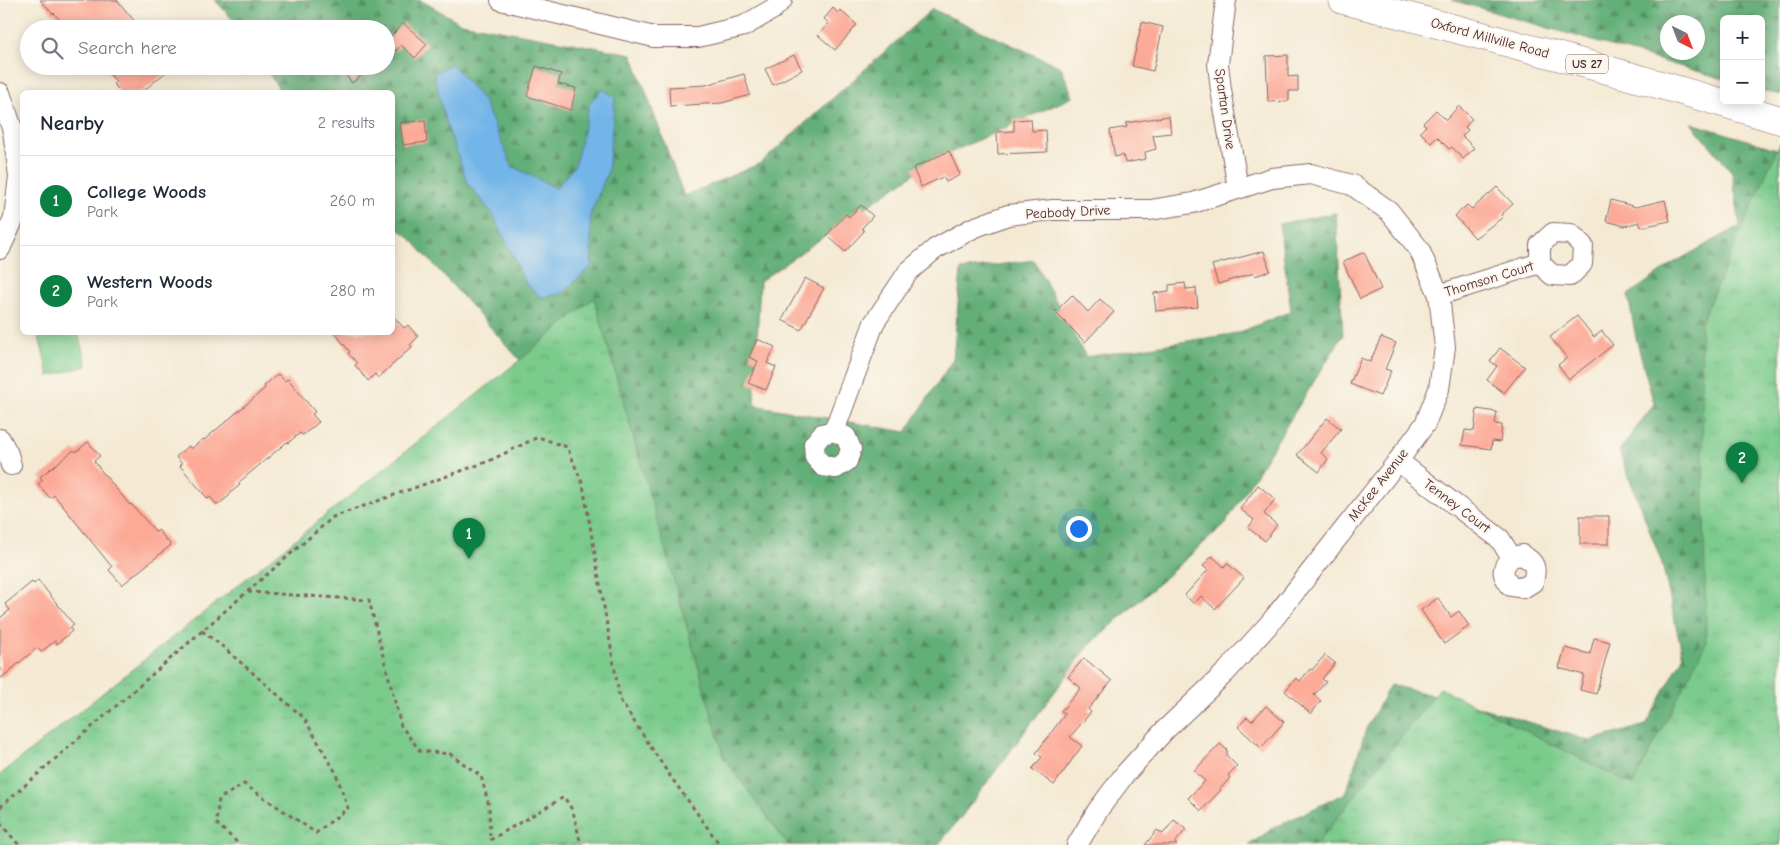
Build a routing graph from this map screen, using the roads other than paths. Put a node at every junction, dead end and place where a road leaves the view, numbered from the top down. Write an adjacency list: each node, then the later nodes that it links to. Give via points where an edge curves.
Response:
1 (501, 0): 2 (street, via 654,37 698,37 744,26)
2 (782, 0)
3 (1226, 0): 7 (street, Spartan Drive, via 1218,64)
4 (1343, 0): 6 (highway, Oxford Millville Road / US 27, via 1664,85)
5 (0, 94): 8 (street, via 13,131 19,176 14,218)
6 (1780, 120)
7 (1238, 188): 10 (street, McKee Avenue, via 1272,178 1312,174 1352,185 1389,211 1419,250); 11 (street, Peabody Drive, via 1193,203 1150,210 1053,210 1008,216 973,228 935,249 908,272 874,324)
8 (0, 249)
9 (1540, 263): 10 (street, Thomson Court)
10 (1439, 294): 14 (street, McKee Avenue, via 1445,347 1439,389 1425,424)
11 (834, 431)
12 (0, 438): 13 (street, via 11,465)
13 (0, 458)
14 (1398, 461): 15 (street, Tenney Court, via 1500,539); 16 (street, McKee Avenue, via 1272,622 1125,774 1098,810)
15 (1511, 557)
16 (1078, 845)

